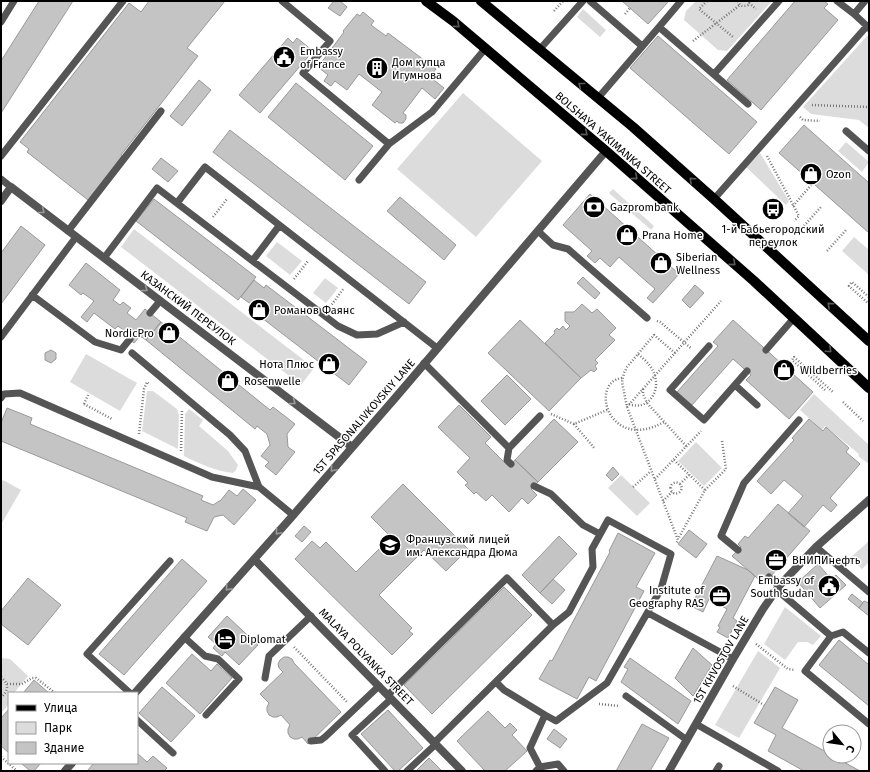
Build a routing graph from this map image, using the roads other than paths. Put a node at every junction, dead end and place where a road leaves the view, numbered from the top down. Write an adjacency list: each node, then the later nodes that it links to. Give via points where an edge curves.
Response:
1 (14, 1): 13 (lane)
2 (123, 1): 27 (lane)
3 (282, 1): 24 (lane, via 330,42 303,73)
4 (426, 1): 17 (main road, BOLSHAYA YAKIMANKA STREET, one-way to 17)
5 (481, 1): 18 (main road, BOLSHAYA YAKIMANKA STREET)
6 (583, 1): 18 (lane)
7 (590, 1): 16 (lane)
8 (681, 1): 14 (lane)
9 (779, 1): 19 (lane)
10 (837, 1): 12 (lane)
11 (866, 1): 12 (lane)
12 (854, 14): 15 (lane)
13 (1, 22)
14 (659, 27): 16 (lane); 19 (lane)
15 (868, 27): 31 (lane)
16 (642, 46): 20 (lane)
17 (486, 49): 24 (lane, via 432,112); 25 (main road, BOLSHAYA YAKIMANKA STREET, one-way to 25)
18 (539, 50): 20 (main road, BOLSHAYA YAKIMANKA STREET, one-way to 18)
19 (714, 74): 21 (lane)
20 (598, 98): 31 (main road, BOLSHAYA YAKIMANKA STREET, one-way to 20)
21 (748, 104)
22 (161, 111): 35 (lane)
23 (846, 131): 26 (lane)
24 (389, 144): 29 (lane)
25 (606, 151): 36 (street, 1ST SPASONALIVKOVSKIY LANE); 44 (main road, BOLSHAYA YAKIMANKA STREET, one-way to 44)
26 (869, 151)
27 (1, 156)
28 (1, 178): 30 (lane)
29 (359, 180)
30 (11, 187): 32 (street); 35 (street, КАЗАНСКИЙ ПЕРЕУЛОК, one-way to 35)
31 (714, 199): 48 (main road, BOLSHAYA YAKIMANKA STREET, one-way to 31)
32 (1, 201)
33 (177, 203): 34 (lane, via 205,167); 38 (lane, via 157,188); 39 (lane)
34 (280, 226): 39 (lane); 45 (lane)
35 (68, 231): 37 (street, КАЗАНСКИЙ ПЕРЕУЛОК)
36 (538, 231): 43 (lane, via 553,245 568,249); 50 (street, 1ST SPASONALIVKOVSKIY LANE)
37 (76, 237): 38 (street, КАЗАНСКИЙ ПЕРЕУЛОК); 40 (lane)
38 (104, 258): 41 (street, КАЗАНСКИЙ ПЕРЕУЛОК, one-way to 41)
39 (253, 260): 45 (lane, via 338,326 357,335 378,334)
40 (32, 295): 46 (lane); 47 (lane, via 95,342 121,350)
41 (160, 301): 42 (lane); 61 (street, КАЗАНСКИЙ ПЕРЕУЛОК, one-way to 61)
42 (150, 313)
43 (647, 318)
44 (794, 318): 51 (lane); 56 (main road, BOLSHAYA YAKIMANKA STREET, one-way to 56)
45 (404, 322): 50 (lane)
46 (1, 337)
47 (130, 339)
48 (869, 340)
49 (709, 346): 55 (lane, via 670,390 704,420)
50 (437, 348): 53 (street, 1ST SPASONALIVKOVSKIY LANE)
51 (766, 350)
52 (132, 353): 65 (lane, via 230,435 245,451)
53 (424, 363): 61 (street, 1ST SPASONALIVKOVSKIY LANE); 62 (lane)
54 (747, 372): 55 (lane)
55 (735, 385): 58 (lane)
56 (869, 388)
57 (1, 398): 65 (lane, via 4,394 20,393 212,477)
58 (757, 404)
59 (540, 416): 62 (lane)
60 (800, 420): 70 (lane, via 744,483 722,536)
61 (352, 447): 67 (street, 1ST SPASONALIVKOVSKIY LANE, one-way to 67)
62 (509, 448): 63 (lane, via 507,460)
63 (511, 464)
64 (534, 486): 68 (lane, via 551,494 582,525)
65 (259, 487): 67 (lane)
66 (869, 500): 69 (street, 1ST KHVOSTOV LANE)
67 (293, 515): 71 (street, 1ST SPASONALIVKOVSKIY LANE, one-way to 71)
68 (600, 534): 76 (lane, via 608,520 671,554 661,589); 78 (lane, via 592,549 592,567 569,612)
69 (816, 547): 74 (street, 1ST KHVOSTOV LANE); 75 (lane)
70 (738, 550)
71 (254, 559): 77 (street, MALAYA POLYANKA STREET); 80 (street, 1ST SPASONALIVKOVSKIY LANE, one-way to 80)
72 (170, 561): 86 (lane, via 86,654)
73 (769, 577): 74 (lane)
74 (778, 588): 79 (lane); 82 (street, 1ST KHVOSTOV LANE)
75 (869, 592)
76 (648, 613): 82 (lane); 91 (lane, via 607,683 556,721)
77 (311, 616): 83 (lane, via 269,656); 85 (street, MALAYA POLYANKA STREET)
78 (553, 625): 84 (lane); 89 (lane, via 506,578)
79 (831, 636): 81 (lane, via 843,632); 94 (lane, via 805,671)
80 (184, 637): 87 (street, 1ST SPASONALIVKOVSKIY LANE); 90 (lane, via 205,656 218,659 239,679)
81 (869, 653)
82 (733, 659): 93 (street, 1ST KHVOSTOV LANE)
83 (265, 678)
84 (496, 682): 91 (lane, via 504,690); 97 (lane)
85 (379, 686): 89 (street, MALAYA POLYANKA STREET); 96 (lane, via 325,737)
86 (129, 692)
87 (136, 692)
88 (626, 696): 95 (lane)
89 (390, 697): 97 (street, MALAYA POLYANKA STREET); 100 (lane, via 352,735)
90 (206, 715)
91 (545, 715): 99 (lane, via 530,748)
92 (138, 721): 98 (lane)
93 (696, 724): 95 (street, 1ST KHVOSTOV LANE); 105 (lane)
94 (869, 724)
95 (687, 740): 104 (street, 1ST KHVOSTOV LANE)
96 (311, 741)
97 (435, 743): 101 (lane); 102 (street, MALAYA POLYANKA STREET)
98 (173, 753)
99 (538, 769): 103 (lane, via 558,764)
100 (385, 771)
101 (407, 771)
102 (462, 771)
103 (564, 771)
104 (669, 771)
105 (778, 771)

